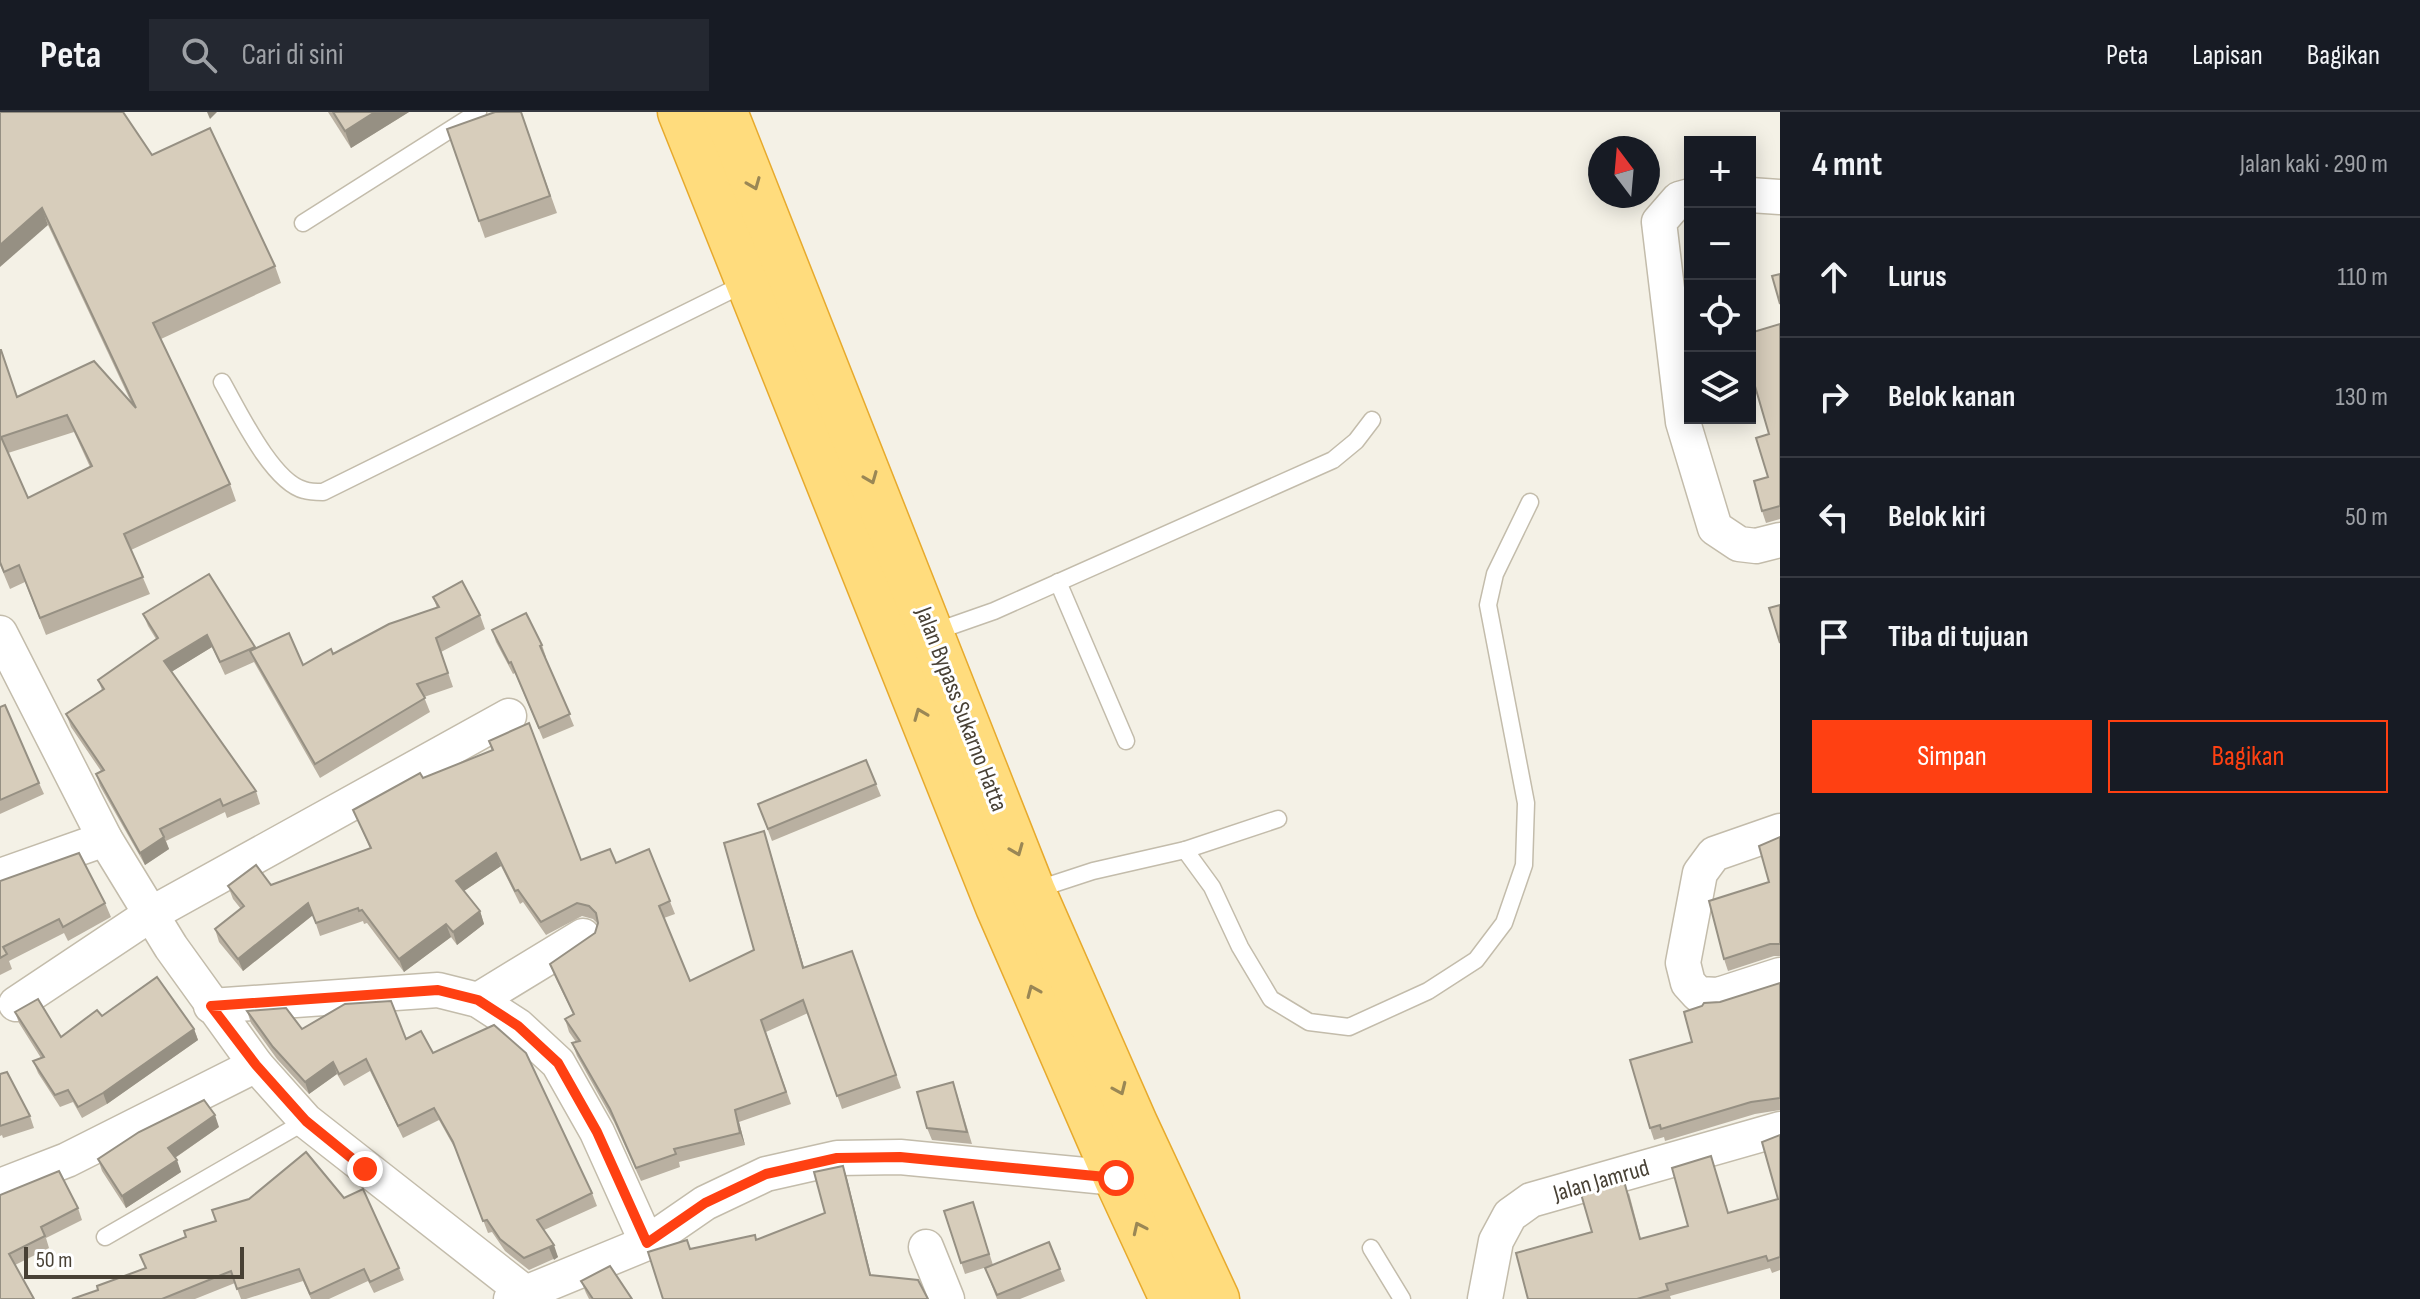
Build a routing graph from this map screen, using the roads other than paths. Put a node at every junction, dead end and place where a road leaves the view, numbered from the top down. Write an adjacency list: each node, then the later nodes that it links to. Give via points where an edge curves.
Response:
1 (478, 112): 7 (lane)
2 (680, 112): 8 (highway, Jalan Bypass Sukarno Hatta)
3 (725, 112): 9 (highway, Jalan Bypass Sukarno Hatta, one-way to 9)
4 (1756, 195): 5 (street)
5 (1780, 197)
6 (1684, 198): 16 (street, via 1659,222 1683,422 1715,528 1739,544)
7 (303, 223)
8 (746, 283): 10 (highway, Jalan Bypass Sukarno Hatta); 11 (lane, via 323,492 302,490 283,478)
9 (821, 352): 10 (highway, via 821,377 812,385 794,383); 13 (highway, Jalan Bypass Sukarno Hatta)
10 (781, 369): 14 (highway, Jalan Bypass Sukarno Hatta)
11 (222, 382)
12 (1372, 420): 17 (lane, via 1333,460)
13 (853, 432): 14 (highway, via 837,414 822,412 810,429); 18 (highway, Jalan Bypass Sukarno Hatta, one-way to 18)
14 (812, 447): 37 (highway, Jalan Bypass Sukarno Hatta, one-way to 14, via 1004,921)
15 (1530, 502): 25 (lane, via 1495,574 1488,605 1526,803 1524,865 1504,923 1476,960 1428,991 1349,1027 1309,1022 1271,999 1212,887)
16 (1780, 540)
17 (1058, 582): 18 (lane); 21 (lane)
18 (932, 632): 27 (highway, Jalan Bypass Sukarno Hatta, one-way to 27)
19 (0, 633): 24 (street)
20 (509, 716): 28 (street)
21 (1126, 741)
22 (1278, 819): 25 (lane)
23 (1780, 831): 30 (street, via 1714,854 1700,873 1683,963 1688,983 1698,994 1718,995)
24 (105, 839): 26 (street); 28 (street)
25 (1185, 850): 27 (lane)
26 (0, 876)
27 (1033, 891): 46 (highway, Jalan Bypass Sukarno Hatta, one-way to 46)
28 (151, 914): 32 (street); 33 (street)
29 (583, 936): 31 (street)
30 (1780, 975)
31 (478, 1000): 33 (street, via 438,990); 40 (street, via 518,1026 558,1063 597,1132)
32 (16, 1004)
33 (211, 1006): 34 (street)
34 (256, 1065): 35 (street); 38 (street, via 67,1160)
35 (306, 1121): 39 (lane); 43 (street, via 430,1216)
36 (1780, 1129): 48 (street, Jalan Jamrud, via 1531,1200 1510,1215 1496,1241)
37 (1116, 1178): 40 (street, via 900,1157 837,1158 766,1174 705,1203); 45 (highway, Jalan Bypass Sukarno Hatta, one-way to 37)
38 (0, 1186)
39 (105, 1237)
40 (647, 1243): 43 (street)
41 (926, 1247): 44 (street)
42 (1371, 1248): 47 (lane)
43 (523, 1298)
44 (947, 1299)
45 (1172, 1299)
46 (1217, 1299)
47 (1402, 1299)
48 (1485, 1299)

